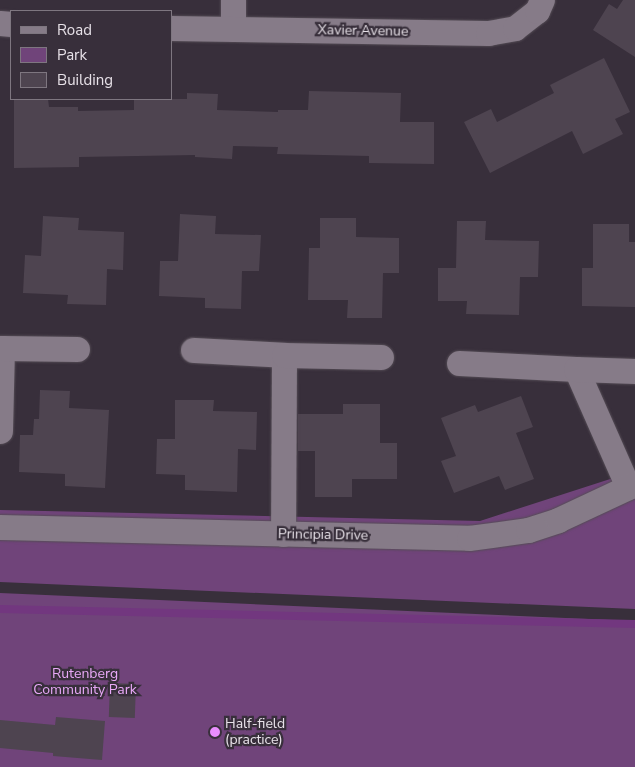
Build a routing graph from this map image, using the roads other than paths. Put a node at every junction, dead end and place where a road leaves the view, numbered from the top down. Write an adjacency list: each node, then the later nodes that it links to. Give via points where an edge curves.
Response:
1 (233, 0): 4 (street)
2 (542, 0): 4 (street, Xavier Avenue, via 537,11 515,28 488,33)
3 (172, 28): 4 (street, Xavier Avenue)
4 (233, 29)
5 (1, 348): 6 (street); 13 (street)
6 (77, 349)
7 (193, 350): 8 (street)
8 (284, 355): 9 (street); 16 (street)
9 (382, 356)
10 (458, 363): 11 (street)
11 (576, 369): 12 (street); 14 (street)
12 (635, 371)
13 (0, 431)
14 (632, 485): 16 (street, Principia Drive, via 558,520 498,536)
15 (0, 527): 16 (street, Principia Drive)
16 (282, 534)

